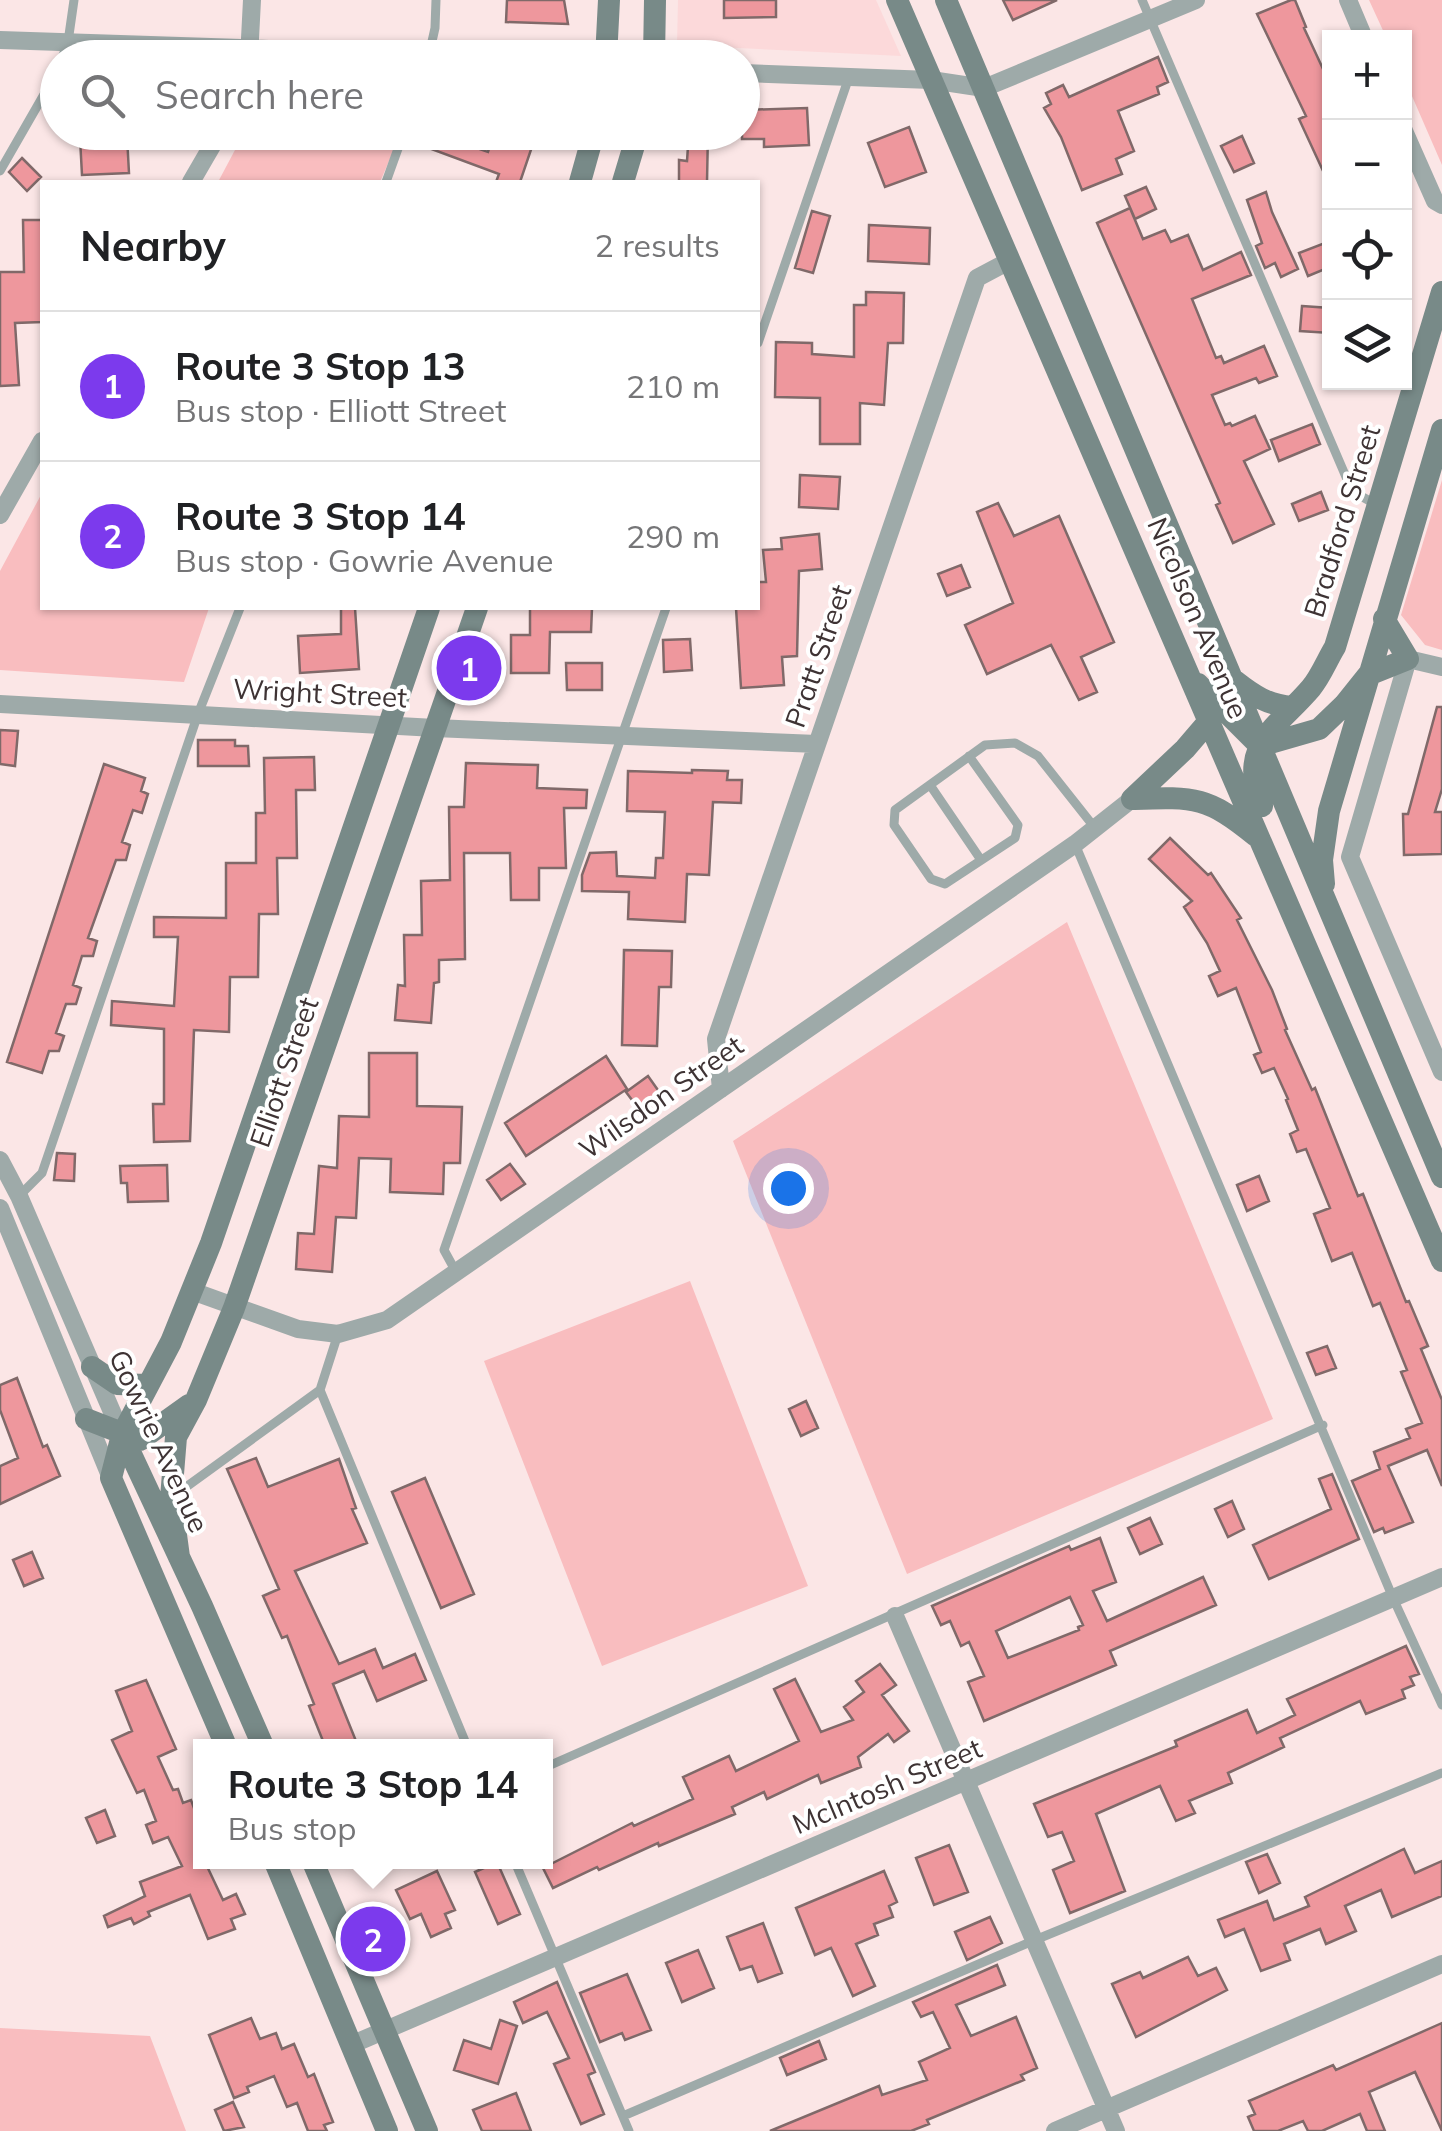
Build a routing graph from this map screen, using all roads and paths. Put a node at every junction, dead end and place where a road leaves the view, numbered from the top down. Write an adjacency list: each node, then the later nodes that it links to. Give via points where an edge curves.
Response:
1 (74, 0): 14 (lane)
2 (252, 0): 15 (street)
3 (436, 0): 16 (lane)
4 (609, 0): 17 (street)
5 (655, 0): 18 (street)
6 (896, 0): 22 (street, Nicolson Avenue)
7 (946, 0): 23 (street, Nicolson Avenue)
8 (1142, 0): 11 (lane)
9 (1196, 0): 11 (street)
10 (1348, 0): 12 (street)
11 (1151, 20): 23 (street); 43 (lane, via 1352,491)
12 (1361, 30)
13 (0, 40): 19 (street)
14 (68, 40)
15 (251, 40)
16 (432, 40)
17 (607, 40)
18 (654, 40)
19 (40, 46)
20 (760, 74): 21 (street)
21 (849, 77): 22 (street); 38 (lane)
22 (931, 80): 23 (street); 36 (street, Nicolson Avenue)
23 (984, 88): 39 (street, Nicolson Avenue)
24 (40, 101): 30 (lane)
25 (210, 150): 31 (street)
26 (398, 150): 32 (lane)
27 (589, 150): 33 (street)
28 (633, 150): 34 (street)
29 (1412, 150): 35 (street, via 1434,201)
30 (0, 171)
31 (192, 180)
32 (387, 180)
33 (581, 180)
34 (624, 180)
35 (1442, 205)
36 (1009, 261): 41 (street, Nicolson Avenue); 62 (street, Pratt Street, via 977,278)
37 (1442, 292): 43 (street, Bradford Street)
38 (760, 337)
39 (1126, 426): 41 (street); 54 (street, Nicolson Avenue)
40 (1442, 430): 49 (street)
41 (1088, 442): 53 (street, Nicolson Avenue)
42 (40, 445): 44 (street)
43 (1378, 506): 56 (street, Bradford Street, via 1335,647 1314,686)
44 (0, 515)
45 (239, 610): 57 (lane)
46 (428, 610): 59 (street, Elliott Street)
47 (476, 610): 60 (street, Elliott Street)
48 (665, 610): 61 (lane)
49 (1384, 619): 50 (street); 52 (street)
50 (1408, 659): 51 (street); 52 (street); 73 (street, via 1350,857)
51 (1442, 668)
52 (1368, 675): 63 (street, via 1319,729); 72 (street, via 1329,811 1322,860)
53 (1192, 678): 58 (street, Nicolson Avenue); 63 (street)
54 (1232, 679): 56 (street, via 1256,698); 63 (street, Nicolson Avenue)
55 (0, 704): 57 (street, Wright Street)
56 (1292, 706): 63 (street, Bradford Street)
57 (198, 714): 59 (street, Wright Street); 77 (lane, via 42,1174)
58 (1209, 721): 66 (street); 68 (street, Nicolson Avenue)
59 (388, 724): 60 (street, Wright Street); 81 (street, Elliott Street)
60 (435, 728): 61 (street, Wright Street); 82 (street, Elliott Street)
61 (622, 736): 62 (street, Wright Street); 80 (lane, via 444,1250)
62 (817, 744): 74 (street, Pratt Street, via 716,1038)
63 (1260, 746): 71 (street, via 1252,782 1273,835); 72 (street, Nicolson Avenue)
64 (969, 756): 65 (lane); 67 (lane, via 985,745 1014,743 1038,756); 70 (lane, via 1018,825 1015,838)
65 (930, 785): 70 (lane); 70 (lane, via 896,810 894,825 931,880 945,884)
66 (1132, 799): 67 (street, Wilsdon Street); 68 (street, via 1192,797 1222,808)
67 (1095, 828): 69 (street, Wilsdon Street)
68 (1263, 842): 71 (street, Nicolson Avenue)
69 (1075, 844): 74 (street, Wilsdon Street); 89 (lane)
70 (981, 860)
71 (1278, 877): 79 (street, Nicolson Avenue)
72 (1326, 901): 76 (street, Nicolson Avenue)
73 (1442, 1072)
74 (721, 1089): 80 (street, Wilsdon Street)
75 (0, 1160): 77 (street, Gowrie Avenue)
76 (1442, 1177)
77 (18, 1196): 84 (street, Gowrie Avenue)
78 (0, 1208): 88 (street, Gowrie Avenue)
79 (1440, 1249)
80 (456, 1272): 83 (street, Wilsdon Street, via 387,1320)
81 (192, 1290): 82 (street, Wilsdon Street); 85 (street, Elliott Street)
82 (234, 1308): 83 (street, Wilsdon Street); 87 (street, Elliott Street)
83 (338, 1334): 86 (lane)
84 (92, 1367): 85 (street, via 116,1384); 90 (street, Gowrie Avenue)
85 (146, 1385): 90 (street, Elliott Street)
86 (320, 1390): 92 (lane); 100 (lane)
87 (196, 1400): 90 (street, via 140,1440); 92 (street, Elliott Street, via 176,1437)
88 (86, 1419): 90 (street); 91 (street, Gowrie Avenue)
89 (1323, 1425): 95 (lane); 96 (lane)
90 (122, 1435): 91 (street, Elliott Street); 93 (street, Gowrie Avenue)
91 (111, 1478): 98 (street, Gowrie Avenue)
92 (170, 1498): 93 (street, Elliott Street)
93 (180, 1557): 99 (street, Gowrie Avenue)
94 (1442, 1577): 95 (street, McIntosh Street)
95 (1393, 1598): 97 (lane); 103 (street, McIntosh Street)
96 (895, 1616): 101 (lane); 103 (street)
97 (1442, 1706)
98 (223, 1739)
99 (261, 1739)
100 (465, 1739)
101 (553, 1765)
102 (1442, 1773): 107 (lane)
103 (967, 1782): 107 (street); 108 (street, McIntosh Street)
104 (278, 1869): 111 (street)
105 (317, 1869): 110 (street)
106 (518, 1869): 108 (lane)
107 (1035, 1940): 112 (street); 113 (lane)
108 (555, 1958): 110 (street, McIntosh Street); 113 (lane)
109 (1442, 1964): 112 (street)
110 (386, 2030): 111 (street, McIntosh Street); 115 (street)
111 (353, 2044): 114 (street)
112 (1106, 2110): 117 (street); 118 (street)
113 (623, 2116): 116 (lane)
114 (386, 2131)
115 (427, 2131)
116 (629, 2131)
117 (1055, 2131)
118 (1116, 2131)

